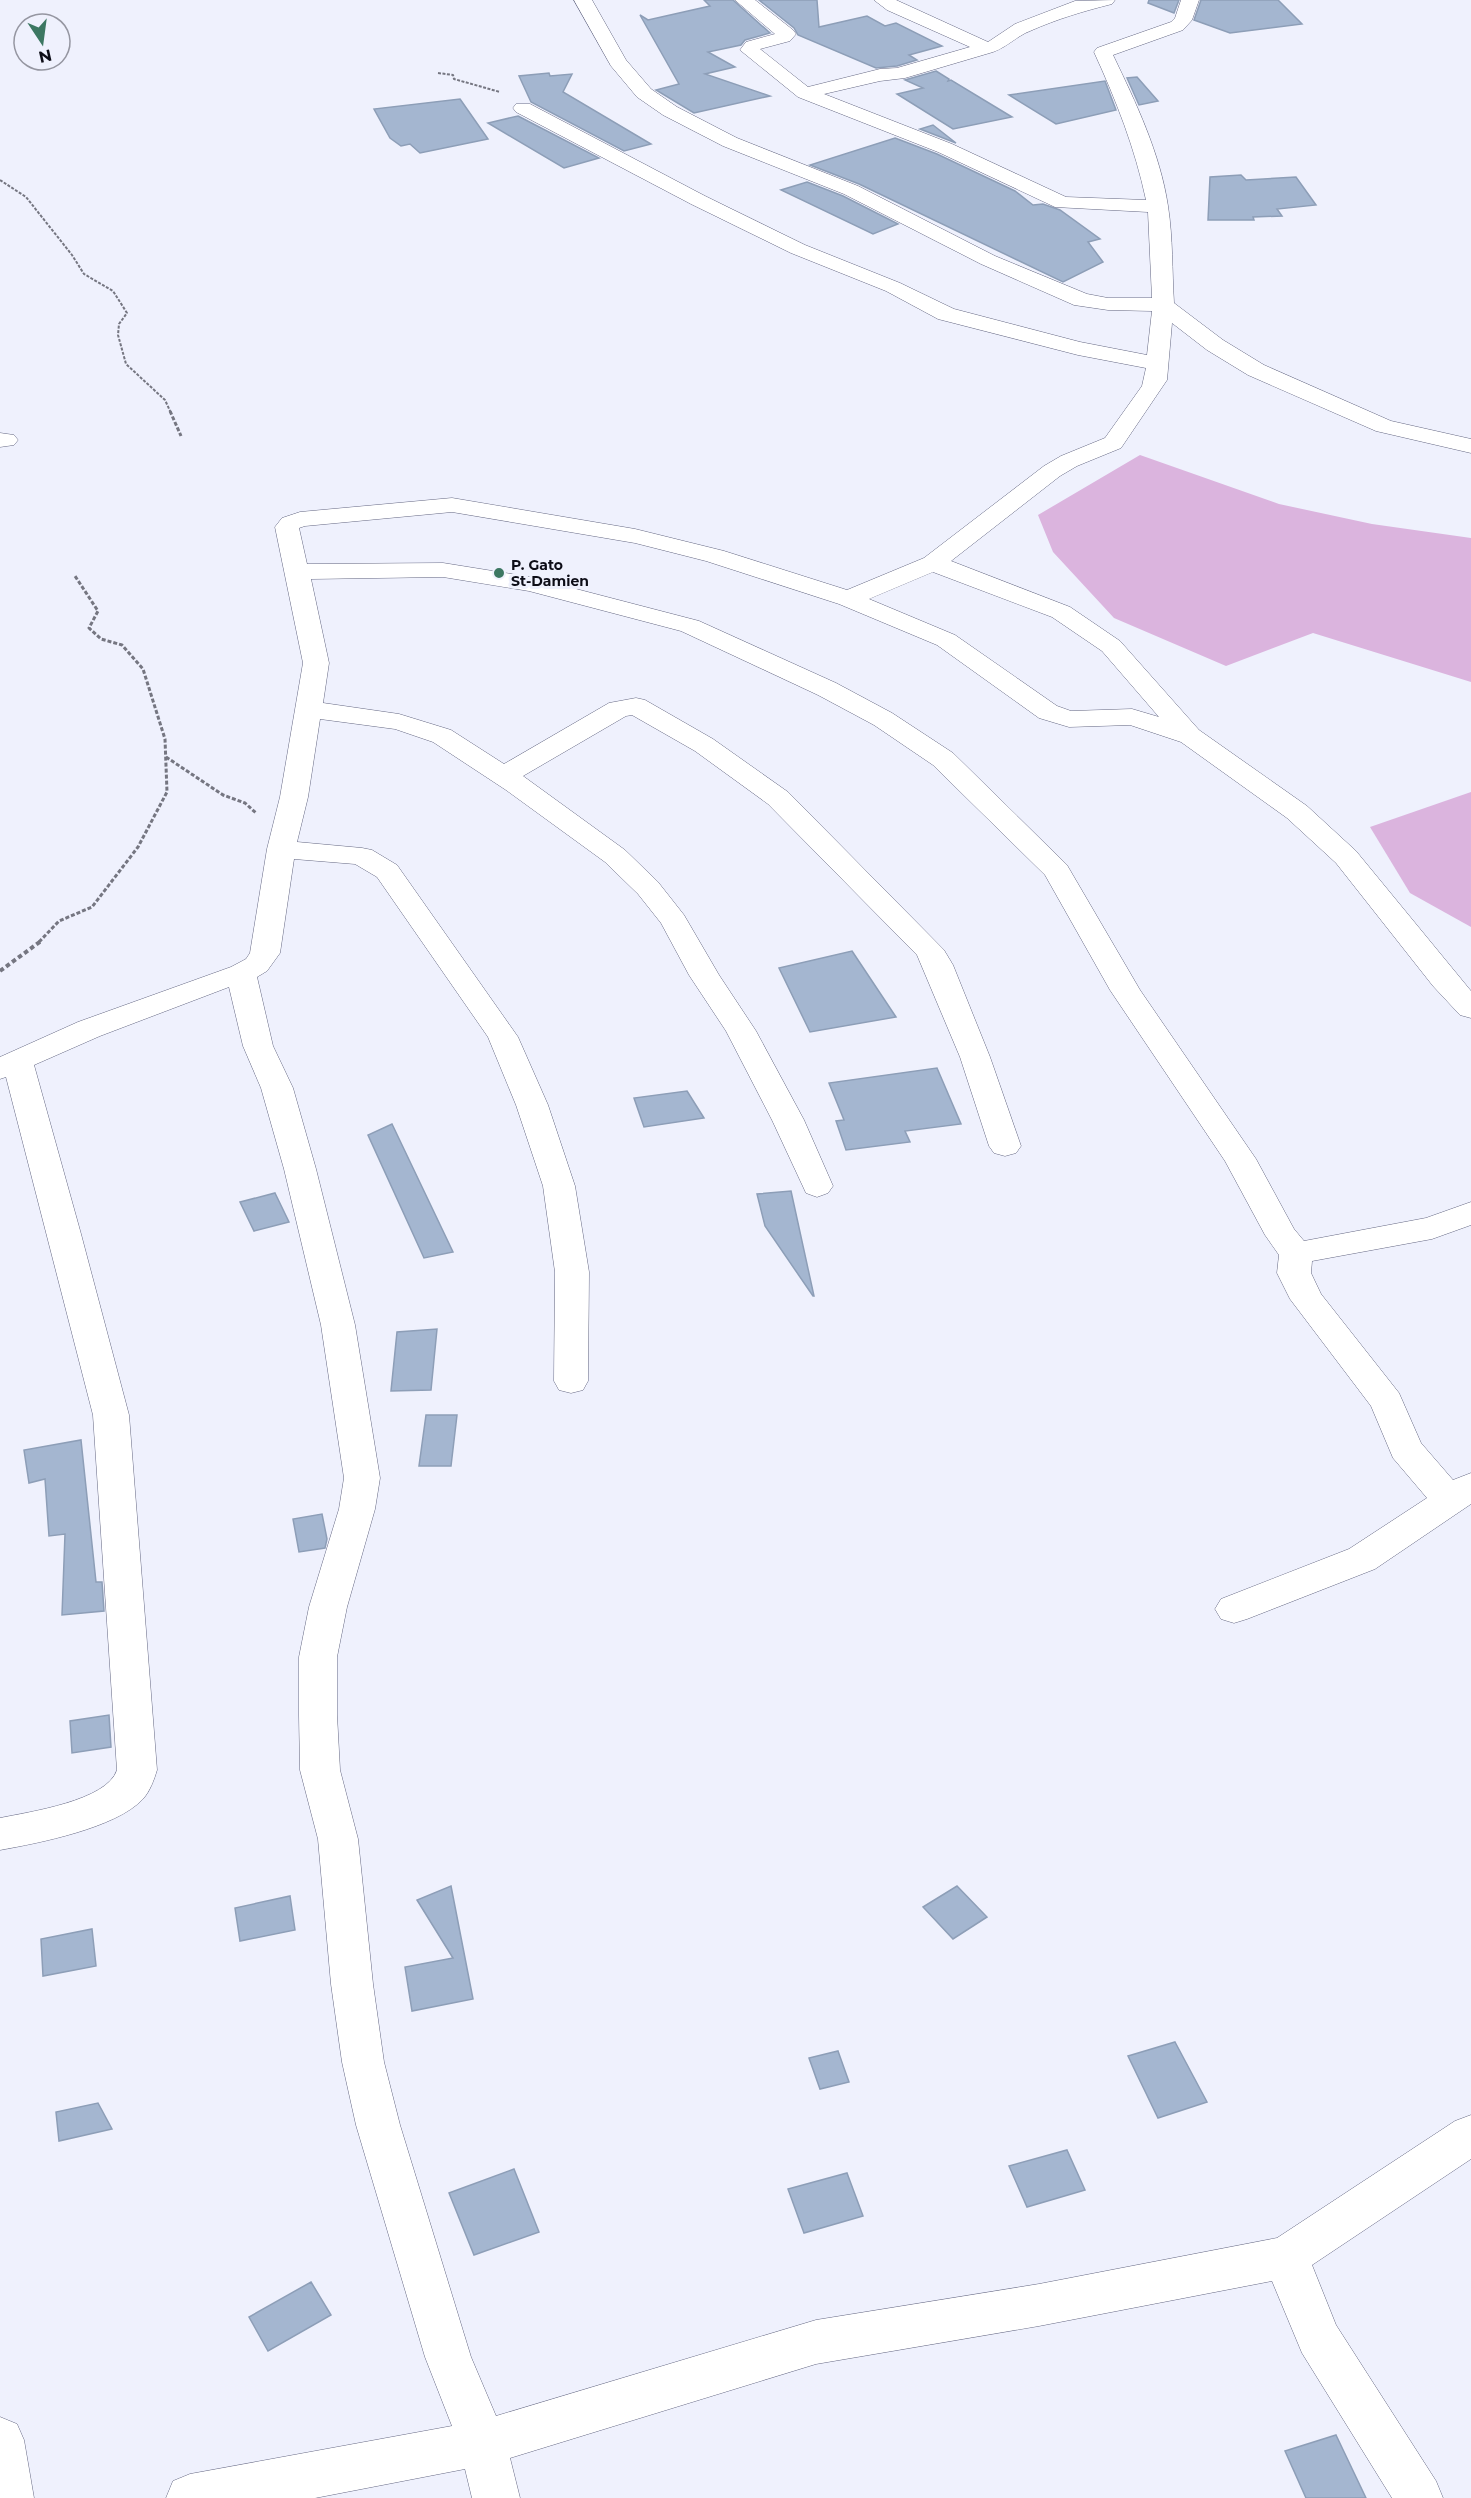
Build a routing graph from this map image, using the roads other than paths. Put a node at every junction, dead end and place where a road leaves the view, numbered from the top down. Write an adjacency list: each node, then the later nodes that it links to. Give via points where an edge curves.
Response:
1 (582, 0): 10 (street, via 618,62 644,93 670,111 738,146 851,190 988,260 1083,300)
2 (744, 0): 7 (street, via 787,34 749,50)
3 (883, 0): 6 (street)
4 (1106, 0): 6 (street, via 1081,5 1021,28 1005,41)
5 (1190, 0): 9 (street, via 1177,26 1103,52 1147,158)
6 (987, 48): 7 (street, via 901,74 880,75)
7 (806, 93): 9 (street, via 945,148 1062,203)
8 (523, 108): 11 (street, via 798,249 893,287 946,314 1078,348)
9 (1158, 206): 10 (street)
10 (1163, 305): 11 (street); 12 (street, via 1215,345 1298,390 1395,430)
11 (1158, 362): 13 (street, via 1154,386 1113,443 1052,471)
12 (1471, 446)
13 (933, 563): 15 (street); 17 (street, via 1060,612 1118,652)
14 (295, 572): 15 (street, via 287,527 300,519 452,505 635,536 715,556); 16 (street, via 316,663); 26 (street, via 443,570 530,585 690,626 827,689 883,719 943,759 1057,871 1125,990 1240,1159 1281,1234)
15 (848, 600): 17 (street, via 946,640 1059,717 1132,717)
16 (308, 710): 18 (street, via 399,722 442,736); 19 (street)
17 (1190, 736): 21 (street, via 1297,812 1346,857)
18 (504, 776): 23 (street, via 618,709 636,706 704,745 778,798 934,956 975,1057); 24 (street, via 615,856 674,921 741,1031 788,1120)
19 (282, 843): 20 (street, via 265,954 257,965); 27 (street, via 362,856 387,871 503,1037 532,1105 559,1186 572,1272)
20 (241, 973): 22 (street, via 89,1029); 34 (street, via 258,1046 277,1088 297,1157 338,1325 362,1478 318,1657 318,1715 320,1770 338,1839 363,2062 378,2125 448,2357)
21 (1471, 1009)
22 (8, 1065): 30 (street, via 65,1234 111,1415 137,1770 131,1786 112,1802 36,1827)
23 (1005, 1146)
24 (817, 1186)
25 (1471, 1213): 26 (street, via 1432,1228)
26 (1296, 1253): 28 (street, via 1294,1273 1307,1299 1387,1402 1406,1449)
27 (571, 1381)
28 (1460, 1493): 29 (street, via 1362,1559)
29 (1234, 1610)
30 (0, 1834)
31 (1471, 2134): 32 (street)
32 (1286, 2257): 34 (street, via 1040,2305 816,2342); 38 (street, via 1318,2338)
33 (0, 2440): 35 (street)
34 (483, 2443): 36 (street); 37 (street)
35 (10, 2498)
36 (189, 2498)
37 (496, 2498)
38 (1419, 2498)

